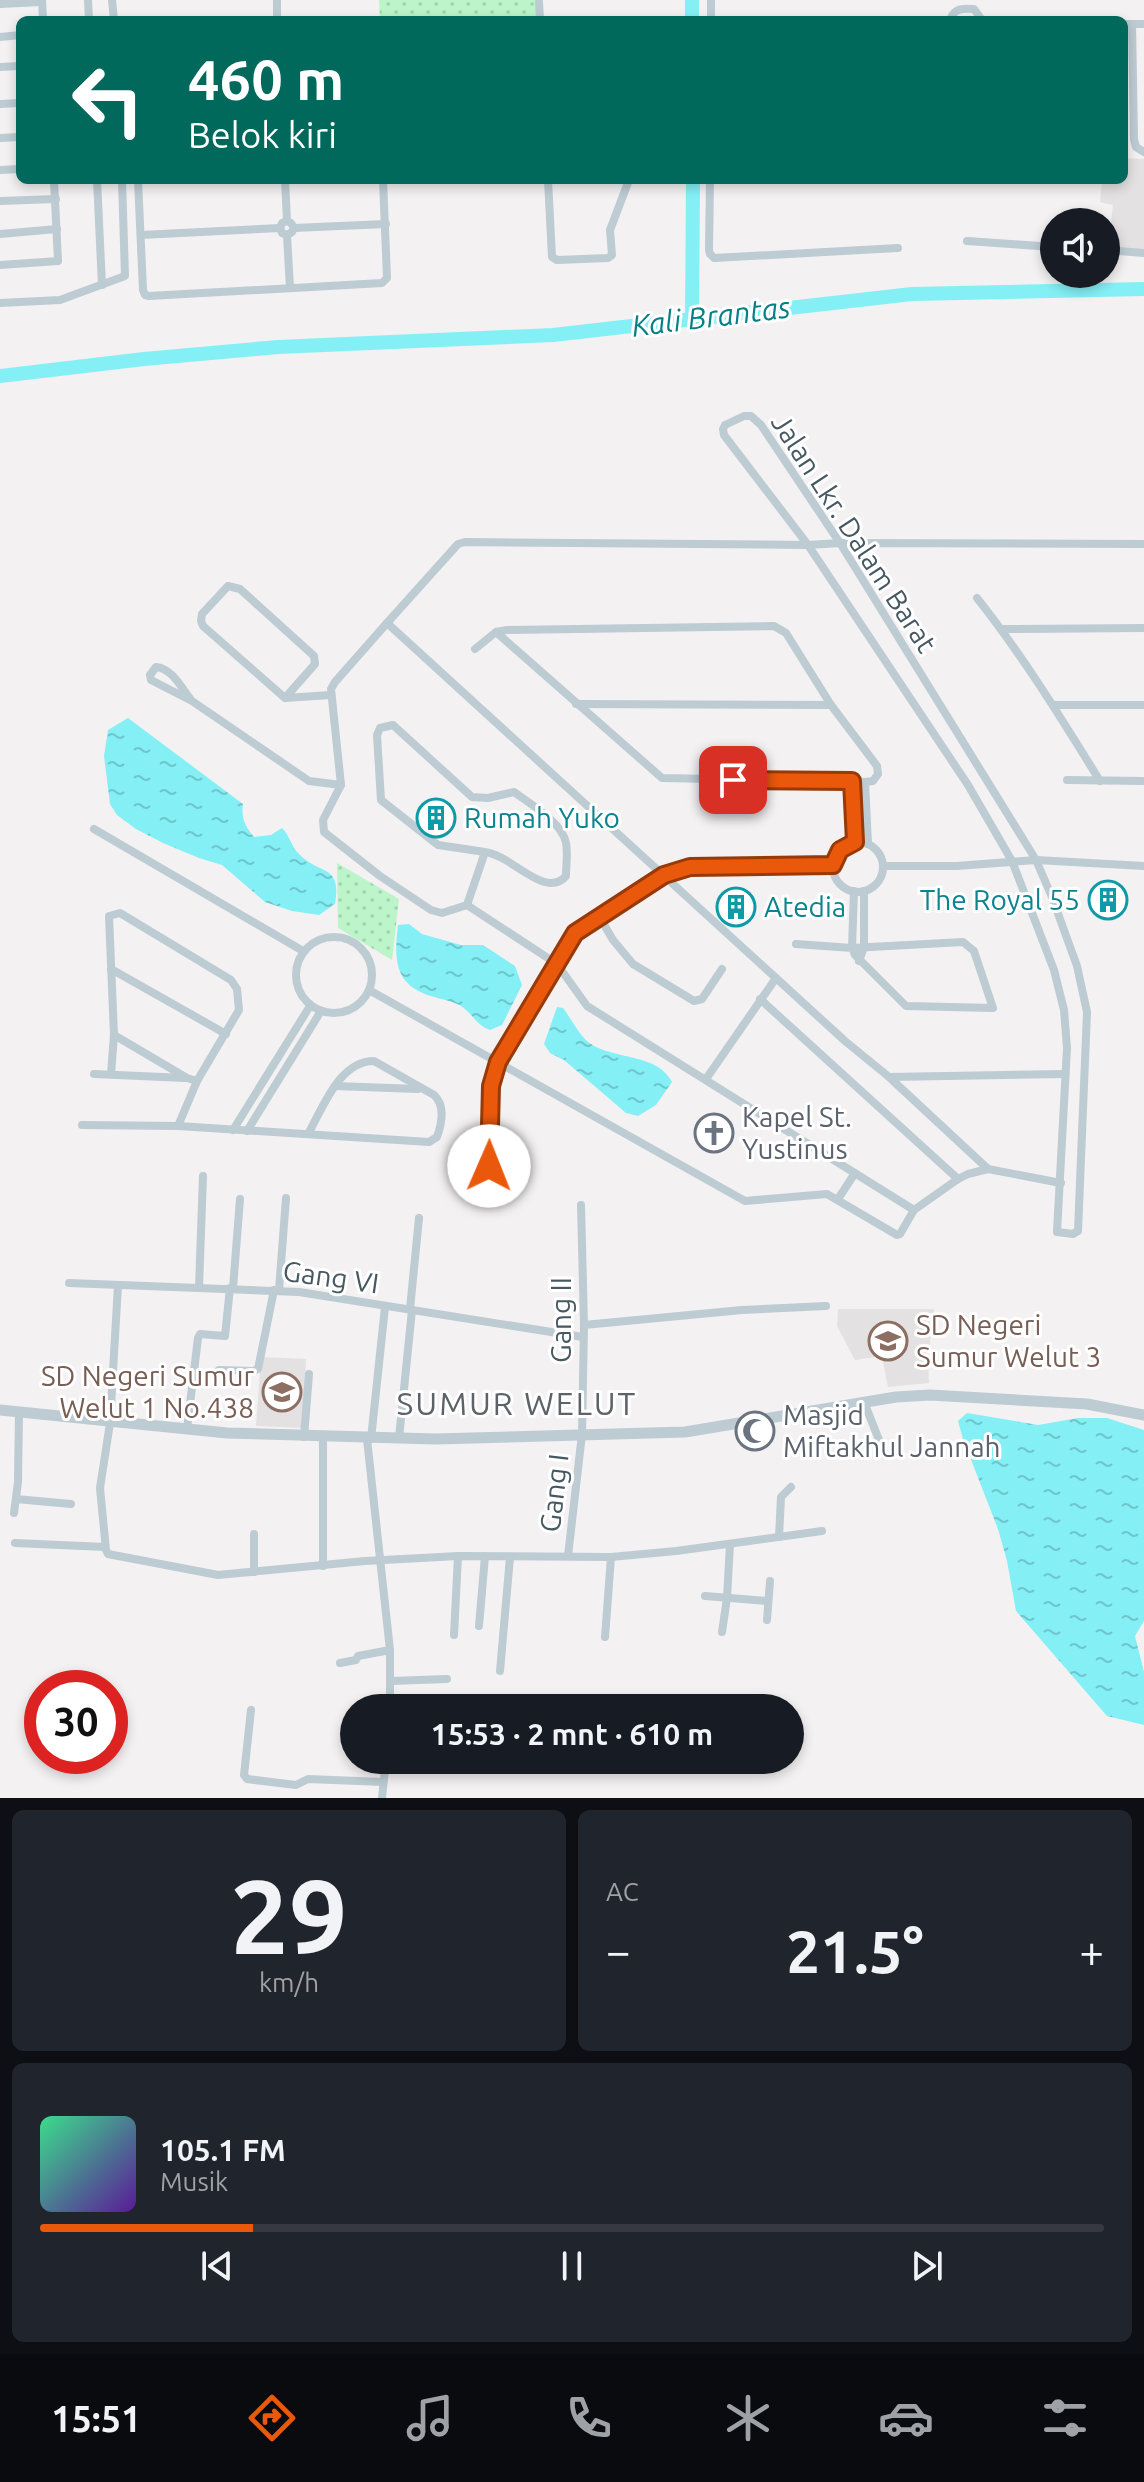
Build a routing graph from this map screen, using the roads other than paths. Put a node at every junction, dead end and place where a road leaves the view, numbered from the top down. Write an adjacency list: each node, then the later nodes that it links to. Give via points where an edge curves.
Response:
1 (42, 1): 2 (street)
2 (0, 4)
3 (963, 4): 4 (street)
4 (974, 4)
5 (1128, 24): 6 (street); 8 (street, via 1134,139)
6 (1144, 24): 7 (street)
7 (1144, 33)
8 (1144, 152)
9 (54, 184): 18 (street)
10 (97, 184): 31 (street)
11 (122, 184): 31 (street, via 126,275)
12 (138, 184): 24 (street)
13 (285, 184): 21 (street)
14 (383, 184): 20 (street)
15 (548, 184): 16 (street, via 552,257 557,260 612,255 610,230)
16 (627, 184)
17 (710, 184): 27 (street, via 709,250 714,258)
18 (56, 199): 19 (street); 22 (street)
19 (0, 201)
20 (386, 224): 21 (street); 32 (street, via 386,281)
21 (287, 228): 24 (street); 32 (street)
22 (57, 229): 23 (street); 30 (street, via 58,261)
23 (0, 234)
24 (141, 235): 32 (street, via 143,290 149,296)
25 (967, 241): 26 (street)
26 (1040, 246)
27 (898, 248)
28 (1120, 251): 29 (street)
29 (1144, 253)
30 (0, 265)
31 (102, 285): 33 (street, via 60,300)
32 (290, 288)
33 (0, 303)
34 (840, 543): 35 (street); 36 (street); 36 (street, Jalan Lkr. Dalam Barat, via 757,421 744,416 725,425 728,442); 60 (street, Jalan Lkr. Dalam Barat)
35 (1144, 544)
36 (808, 545): 38 (street, via 461,542); 61 (street, Jalan Lkr. Dalam Barat, via 968,785)
37 (977, 598): 40 (street)
38 (387, 623): 43 (street, via 335,682); 65 (street)
39 (1144, 628): 40 (street)
40 (1002, 629): 48 (street)
41 (496, 632): 42 (street); 46 (street); 47 (street, via 774,626 786,633)
42 (475, 649)
43 (331, 695): 44 (street); 55 (street)
44 (285, 698): 44 (street, via 315,664 314,656 240,589 228,586 202,614 203,626)
45 (192, 701): 45 (street, via 151,680 156,667 169,672); 55 (street, via 309,781)
46 (576, 704): 47 (street); 51 (street, via 662,778)
47 (831, 705): 54 (street, via 877,766 873,781)
48 (1053, 705): 49 (street); 52 (street)
49 (1144, 705)
50 (1067, 780): 52 (street)
51 (852, 781): 54 (street); 57 (street)
52 (1100, 781): 53 (street)
53 (1144, 781)
54 (865, 782): 58 (street)
55 (341, 785): 67 (street, via 323,820 324,832 431,910 442,913)
56 (94, 829): 72 (street)
57 (855, 842): 58 (street); 62 (street, via 840,850)
58 (868, 844): 63 (street)
59 (485, 852): 59 (street, via 552,885 566,876 563,833 539,809 514,792 472,797 393,725 380,728 381,800 438,845); 67 (street)
60 (1036, 860): 61 (street); 64 (street); 104 (street, Jalan Lkr. Dalam Barat, via 1077,966 1087,1012 1078,1231 1073,1234 1057,1232)
61 (1012, 861): 63 (street); 87 (street, Jalan Lkr. Dalam Barat, via 1061,997)
62 (833, 865): 65 (street, via 690,867); 66 (street, via 839,882)
63 (883, 866): 66 (street, via 874,886)
64 (1144, 866)
65 (664, 875): 68 (street); 77 (street)
66 (859, 891): 70 (street); 71 (street)
67 (467, 905): 74 (street)
68 (599, 916): 74 (street, via 575,933); 76 (street, via 633,964 694,1001 702,999)
69 (796, 944): 71 (street)
70 (864, 947): 71 (street); 73 (street); 73 (street, via 963,942 974,951 993,1008 910,1008)
71 (852, 948): 73 (street)
72 (303, 951): 78 (street, via 327,937 354,942 371,963); 80 (street, via 295,974)
73 (859, 961)
74 (557, 964): 84 (street); 90 (street, via 587,1006)
75 (111, 969): 82 (street); 82 (street, via 109,916 120,913 231,980 239,1010); 83 (street)
76 (722, 969)
77 (776, 978): 79 (street); 88 (street)
78 (369, 990): 81 (street, via 349,1010); 84 (street)
79 (760, 999): 90 (street); 103 (street)
80 (310, 1006): 81 (street); 96 (street)
81 (321, 1011): 97 (street)
82 (226, 1034): 91 (street)
83 (114, 1035): 86 (street); 89 (street)
84 (498, 1062): 99 (street, via 491,1086); 107 (street, via 745,1201 823,1194)
85 (94, 1074): 86 (street)
86 (111, 1074): 89 (street)
87 (1065, 1074): 88 (street); 104 (street, Jalan Lkr. Dalam Barat)
88 (889, 1077): 100 (street)
89 (187, 1078): 91 (street)
90 (706, 1079): 101 (street)
91 (197, 1081): 95 (street)
92 (335, 1086): 93 (street); 93 (street, via 351,1068 374,1061); 98 (street)
93 (423, 1090): 98 (street, via 439,1099 441,1108 440,1129 429,1142)
94 (82, 1125): 95 (street)
95 (178, 1126): 96 (street)
96 (233, 1130): 97 (street)
97 (247, 1131): 98 (street)
98 (308, 1134)
99 (489, 1166)
100 (988, 1169): 103 (street); 104 (street)
101 (855, 1173): 107 (street); 109 (street)
102 (203, 1176): 113 (street)
103 (958, 1179): 109 (street)
104 (1061, 1183)
105 (286, 1198): 115 (street)
106 (240, 1199): 114 (street)
107 (838, 1199): 109 (street, via 897,1235)
108 (581, 1205): 119 (street, Gang II)
109 (914, 1210)
110 (419, 1218): 118 (street)
111 (69, 1283): 112 (street, Gang VI)
112 (118, 1285): 113 (street, Gang VI); 127 (street)
113 (199, 1287): 114 (street, Gang VI)
114 (231, 1288): 115 (street, Gang VI); 128 (street, via 225,1336 198,1338)
115 (276, 1290): 117 (street, Gang VI); 121 (street, via 258,1369)
116 (826, 1306): 119 (street)
117 (385, 1307): 118 (street, Gang VI); 133 (street)
118 (411, 1310): 120 (street, Gang VI); 132 (street)
119 (584, 1325): 120 (street, Gang II)
120 (583, 1337): 129 (street, Gang II)
121 (219, 1370)
122 (309, 1374): 130 (street)
123 (864, 1402): 126 (street, via 930,1395 1087,1404); 129 (street, via 685,1432); 134 (street)
124 (0, 1410): 125 (street)
125 (19, 1411): 127 (street); 136 (street)
126 (1144, 1415)
127 (110, 1423): 128 (street); 144 (street, via 100,1488)
128 (187, 1429): 130 (street)
129 (582, 1434): 132 (street); 147 (street, Gang I)
130 (304, 1437): 131 (street)
131 (323, 1437): 133 (street); 151 (street)
132 (399, 1438): 133 (street)
133 (369, 1439): 150 (street)
134 (885, 1455)
135 (791, 1487): 141 (street, via 781,1497)
136 (16, 1499): 137 (street); 138 (street)
137 (71, 1504)
138 (14, 1513)
139 (822, 1531): 141 (street)
140 (254, 1534): 152 (street)
141 (779, 1537): 143 (street)
142 (15, 1543): 144 (street)
143 (730, 1544): 149 (street); 155 (street)
144 (105, 1547): 152 (street, via 108,1554 218,1575)
145 (458, 1556): 146 (street); 150 (street); 160 (street)
146 (485, 1556): 148 (street); 158 (street)
147 (568, 1556): 148 (street); 149 (street)
148 (510, 1557): 164 (street)
149 (611, 1557): 161 (street)
150 (378, 1560): 151 (street); 162 (street)
151 (323, 1566): 152 (street)
152 (254, 1572)
153 (770, 1581): 156 (street)
154 (705, 1596): 155 (street)
155 (727, 1598): 156 (street); 159 (street)
156 (768, 1601): 157 (street)
157 (767, 1620)
158 (479, 1626)
159 (722, 1632)
160 (454, 1635)
161 (605, 1637)
162 (390, 1650): 163 (street); 166 (street)
163 (340, 1663)
164 (500, 1671)
165 (447, 1679): 166 (street)
166 (391, 1681): 167 (street)
167 (391, 1694)
168 (251, 1710): 170 (street, via 247,1779 296,1785 308,1779)
169 (384, 1774): 170 (street)
170 (383, 1782): 171 (street)
171 (382, 1798)

